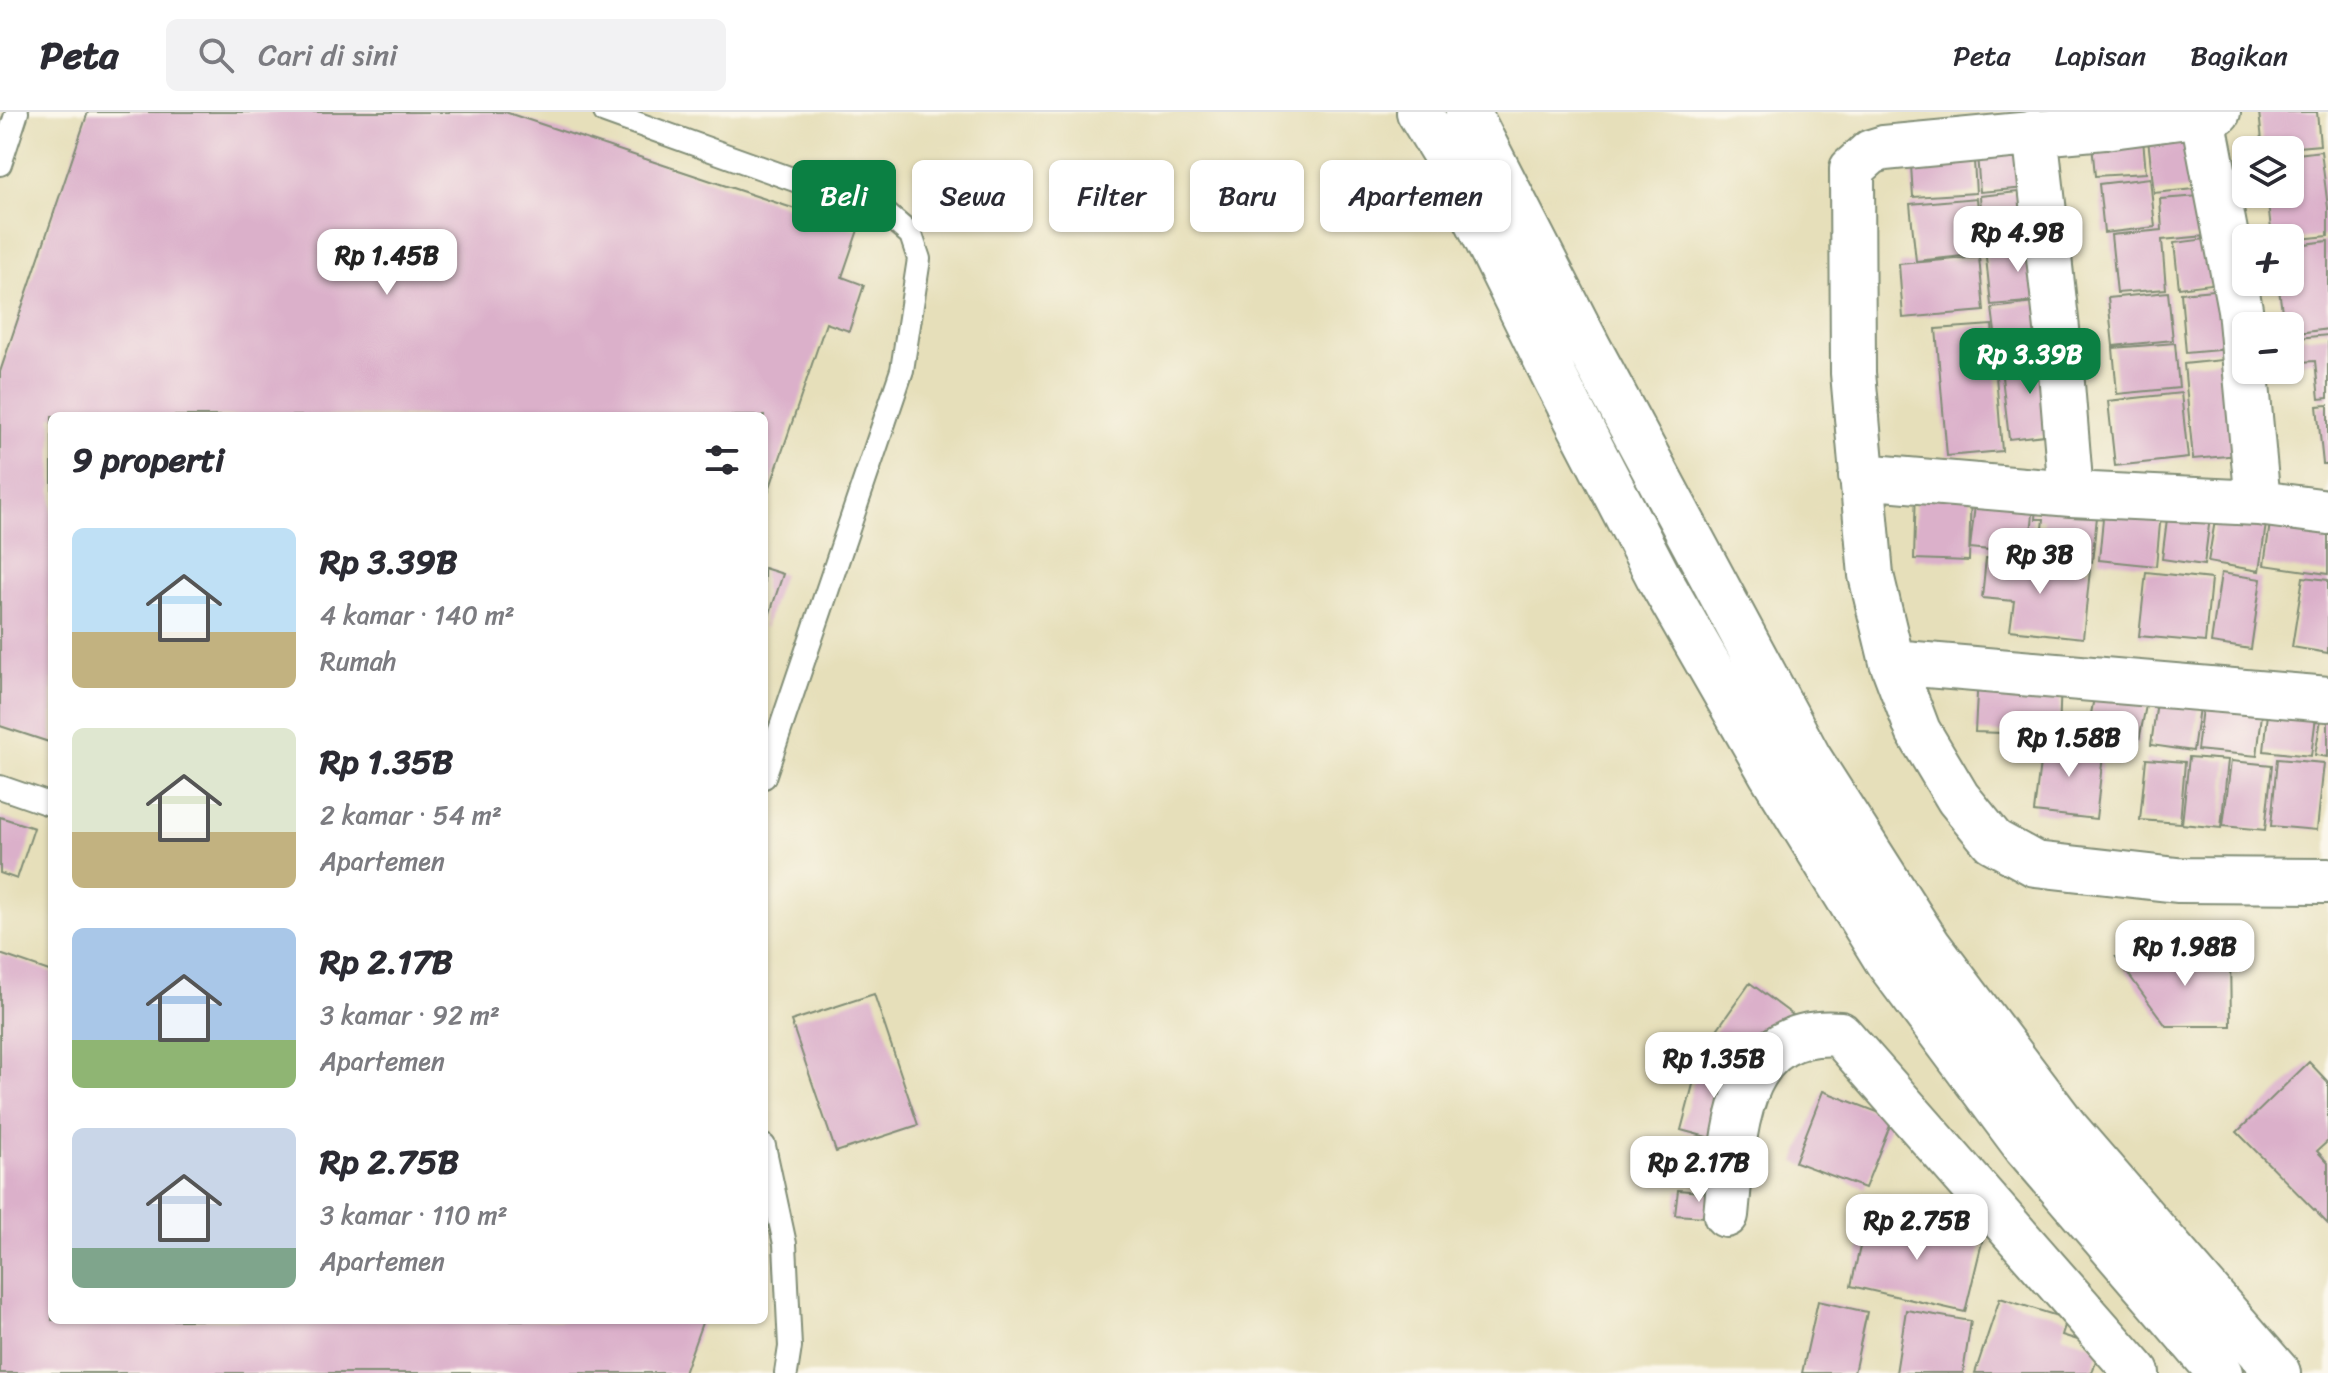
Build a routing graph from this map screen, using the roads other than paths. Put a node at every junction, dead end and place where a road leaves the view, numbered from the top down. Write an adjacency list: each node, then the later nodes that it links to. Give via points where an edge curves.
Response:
1 (17, 112): 7 (lane)
2 (605, 112): 14 (lane, via 884,212 911,235 919,259 902,370)
3 (1419, 112): 22 (main road, via 1659,578 1887,961 2026,1147)
4 (1468, 112): 23 (main road, via 1809,758 1929,946 2066,1128)
5 (2208, 113): 6 (main road); 10 (main road, via 2240,309)
6 (2035, 132): 8 (main road, via 1884,148 1852,169 1853,373); 9 (main road)
7 (0, 164)
8 (1861, 476): 9 (main road); 12 (main road, via 1871,575)
9 (2071, 494): 10 (main road)
10 (2258, 503): 11 (main road)
11 (2328, 512)
12 (1892, 662): 13 (main road); 17 (main road, via 1918,731 1958,798 1993,841 2016,856 2035,864 2177,880)
13 (2328, 699)
14 (768, 765)
15 (0, 787): 16 (lane)
16 (48, 804)
17 (2328, 881)
18 (768, 1165): 20 (lane, via 785,1244 790,1347)
19 (1726, 1215): 21 (main road, via 1742,1095 1766,1057 1788,1041 1817,1032 1840,1034)
20 (786, 1373)
21 (2137, 1373)
22 (2220, 1373)
23 (2278, 1373)

